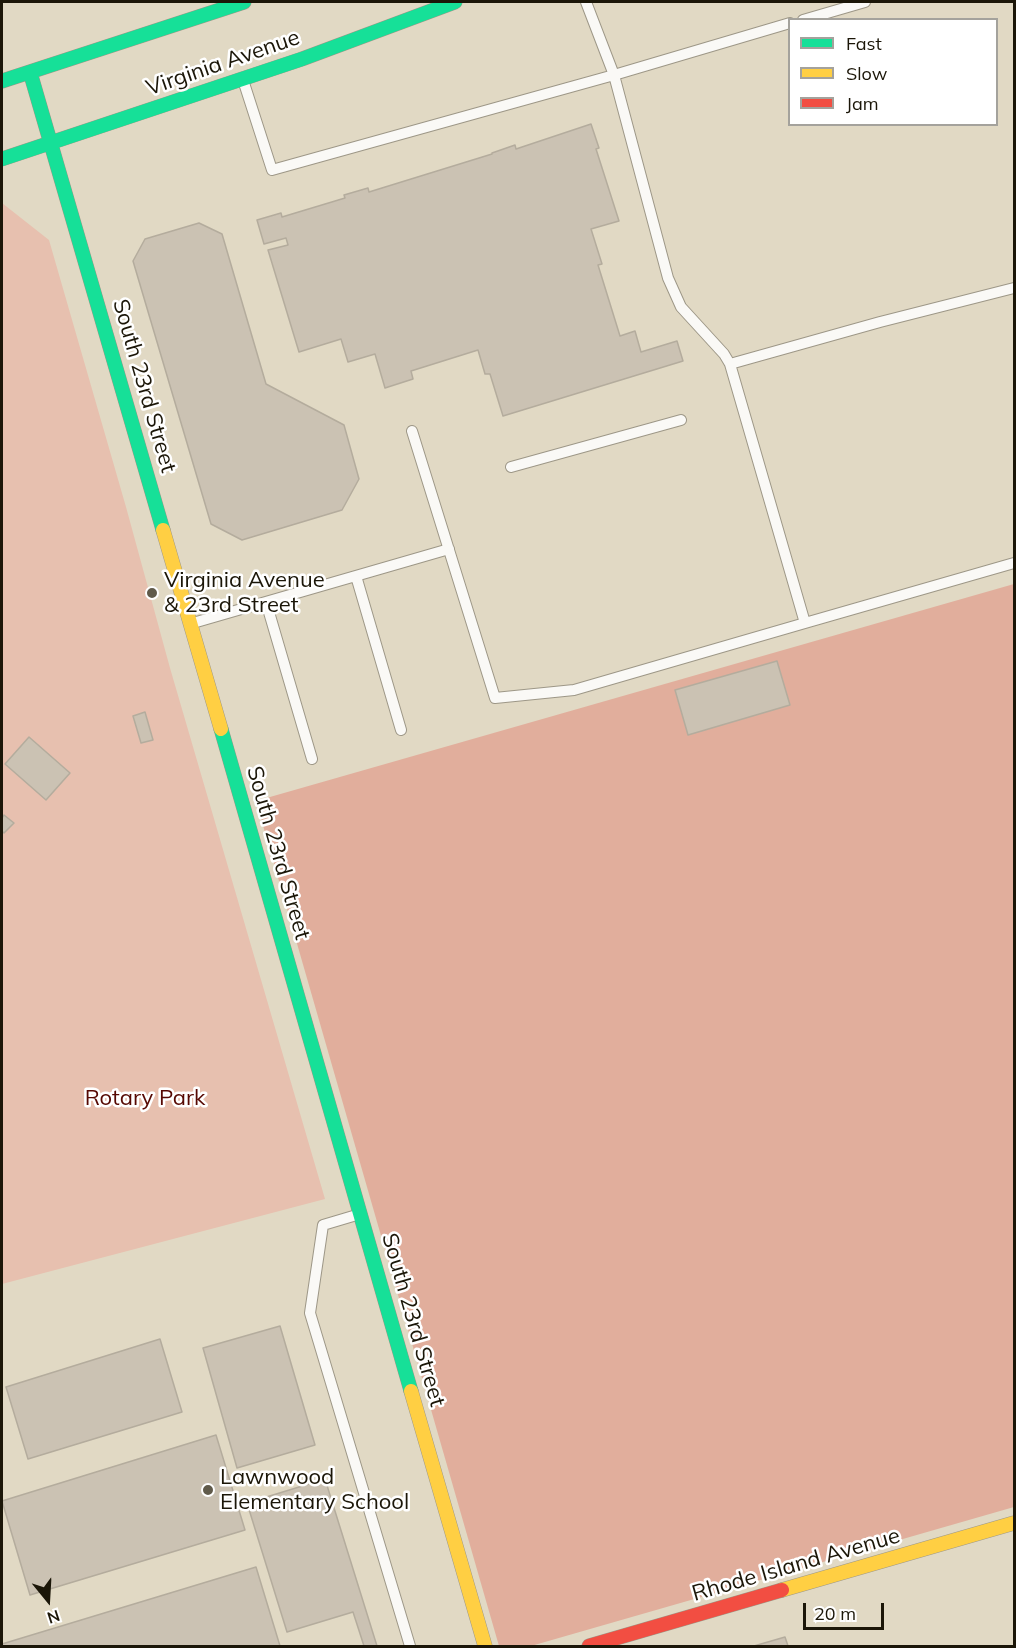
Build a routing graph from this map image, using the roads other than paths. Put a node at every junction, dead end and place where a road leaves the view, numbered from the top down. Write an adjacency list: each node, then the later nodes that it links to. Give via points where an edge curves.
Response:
1 (244, 2): 7 (street)
2 (455, 2): 9 (street, Virginia Avenue)
3 (586, 2): 8 (lane)
4 (865, 2): 5 (lane)
5 (810, 18)
6 (788, 23): 8 (lane)
7 (30, 72): 10 (street); 11 (street, South 23rd Street)
8 (614, 75): 9 (lane, via 272,170); 14 (lane, via 668,278 681,307)
9 (242, 79): 11 (street, Virginia Avenue)
10 (2, 81)
11 (52, 143): 12 (street, Virginia Avenue); 23 (street, South 23rd Street)
12 (2, 159)
13 (1014, 288): 14 (lane)
14 (730, 364): 22 (lane)
15 (681, 420): 17 (lane)
16 (412, 431): 18 (lane)
17 (511, 467)
18 (449, 549): 20 (lane); 22 (lane, via 495,698 574,690)
19 (1014, 563): 22 (lane)
20 (356, 576): 21 (lane); 24 (lane)
21 (266, 602): 23 (lane); 25 (lane)
22 (805, 623)
23 (190, 624): 26 (street, South 23rd Street)
24 (401, 730)
25 (312, 759)
26 (360, 1213): 28 (lane, via 323,1226 310,1313); 29 (street, South 23rd Street)
27 (1014, 1523): 30 (street, Rhode Island Avenue)
28 (410, 1647)
29 (485, 1647)
30 (590, 1647)

